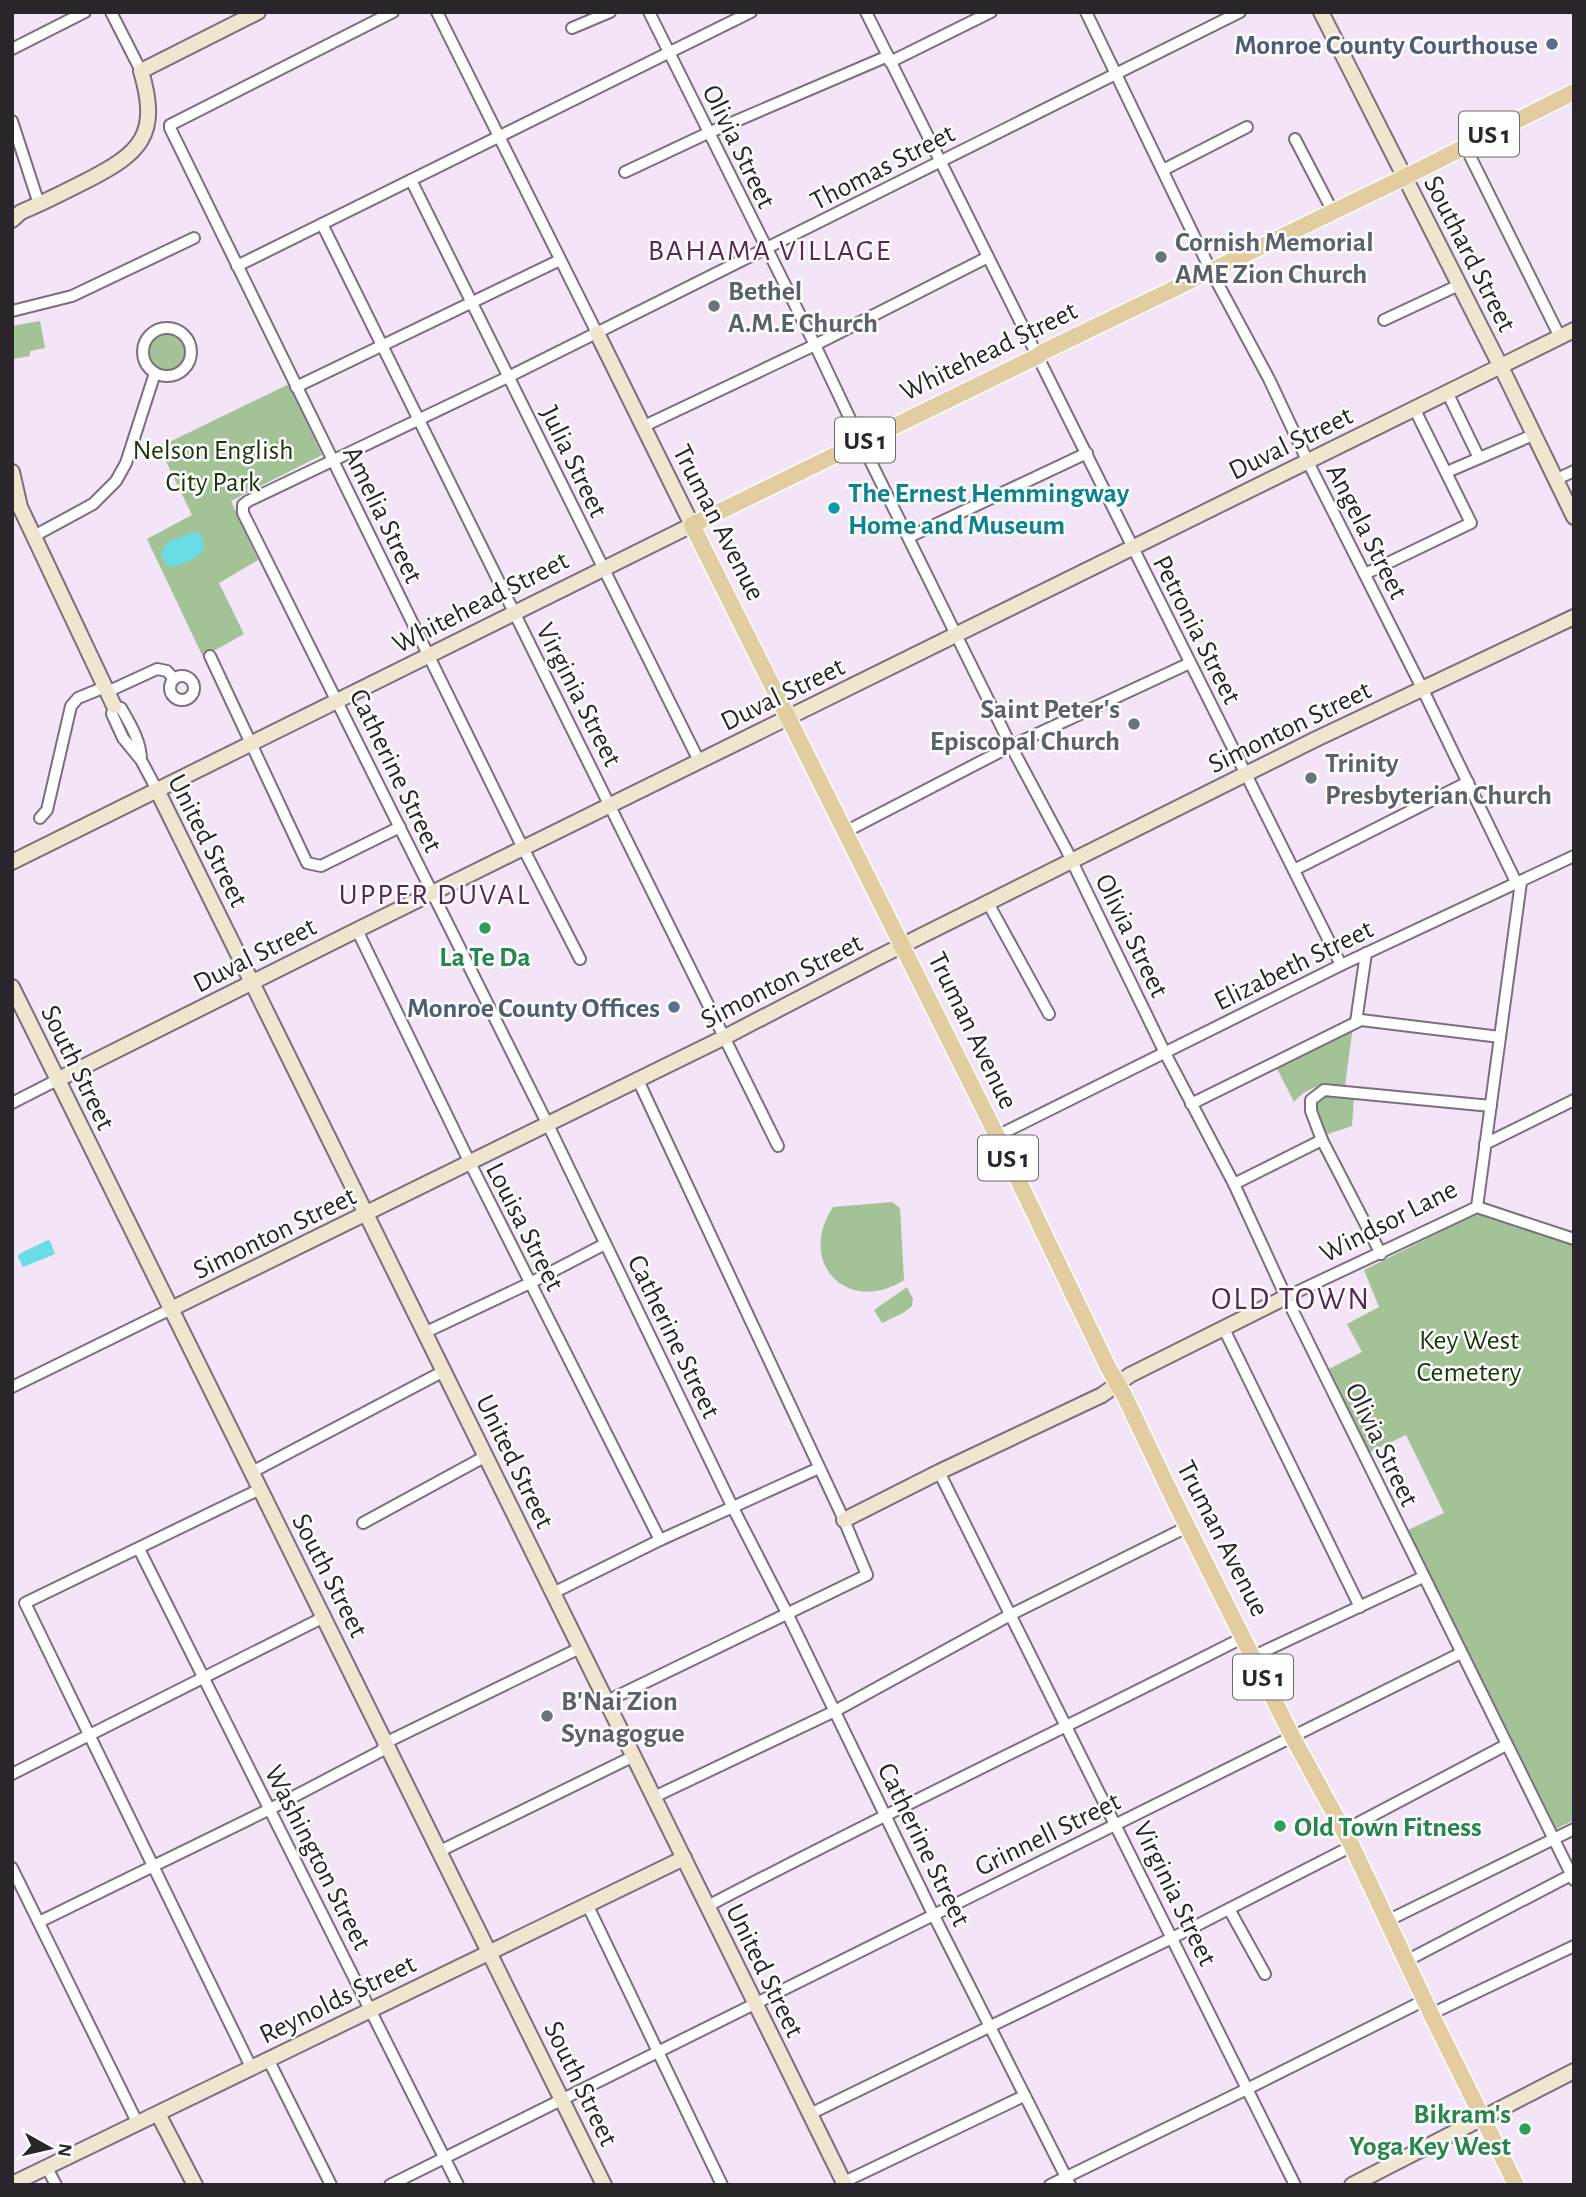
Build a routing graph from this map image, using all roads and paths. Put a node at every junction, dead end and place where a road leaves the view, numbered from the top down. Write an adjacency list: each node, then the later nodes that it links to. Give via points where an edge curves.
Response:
1 (85, 12): 15 (street)
2 (111, 12): 18 (street)
3 (258, 12): 18 (street)
4 (393, 12): 40 (street, Amelia Street, via 170,125)
5 (437, 12): 24 (street, Truman Avenue)
6 (610, 12): 14 (street)
7 (649, 12): 16 (street, Olivia Street)
8 (751, 12): 16 (street)
9 (866, 12): 17 (street, Petronia Street)
10 (991, 12): 17 (street)
11 (1086, 12): 19 (street, Angela Street)
12 (1240, 12): 19 (street, Thomas Street)
13 (1321, 12): 30 (street, Southard Street)
14 (572, 28)
15 (12, 49)
16 (669, 53): 23 (street, Olivia Street); 24 (street)
17 (889, 59): 23 (street); 27 (street, Petronia Street)
18 (141, 71): 32 (street, via 148,113 135,150 113,168)
19 (1116, 74): 27 (street, Thomas Street); 28 (street, Angela Street)
20 (1574, 92): 26 (main road, Whitehead Street / US 1)
21 (12, 121): 32 (street)
22 (1247, 128): 28 (street)
23 (708, 133): 29 (street); 37 (street, Olivia Street)
24 (499, 137): 31 (street); 39 (street, Truman Avenue)
25 (1295, 139): 33 (street)
26 (1465, 146): 30 (main road, Whitehead Street / US 1); 48 (street)
27 (940, 163): 37 (street, Thomas Street); 38 (street, Petronia Street)
28 (1163, 170): 41 (street, Angela Street)
29 (625, 172)
30 (1405, 177): 33 (main road, Whitehead Street / US 1); 42 (street, Southard Street)
31 (411, 180): 35 (street); 43 (street, Julia Street)
32 (39, 204): 34 (street)
33 (1333, 212): 41 (main road, Whitehead Street / US 1)
34 (12, 220)
35 (323, 224): 40 (street); 49 (street, Virginia Street)
36 (194, 238): 44 (street, via 72,296)
37 (766, 249): 47 (street, Thomas Street); 50 (street, Olivia Street)
38 (988, 257): 50 (street); 51 (street, Petronia Street)
39 (560, 260): 43 (street); 47 (street, Truman Avenue)
40 (237, 266): 55 (street, Amelia Street)
41 (1211, 271): 51 (main road, Whitehead Street / US 1); 65 (street, Angela Street)
42 (1459, 285): 45 (street); 52 (street, Southard Street)
43 (472, 303): 49 (street); 54 (street, Julia Street)
44 (12, 311)
45 (1384, 320)
46 (1574, 330): 48 (street, Duval Street)
47 (597, 333): 54 (street, Thomas Street); 59 (street, Truman Avenue)
48 (1560, 337): 52 (street, Duval Street)
49 (382, 345): 55 (street); 58 (street, Virginia Street)
50 (815, 345): 59 (street); 61 (street, Olivia Street)
51 (1038, 356): 61 (main road, Whitehead Street / US 1); 62 (street, Petronia Street)
52 (1500, 367): 56 (street, Duval Street); 60 (street, Southard Street)
53 (155, 373): 53 (street, via 171,376 185,368 191,346 182,332 159,328 147,338 143,354); 73 (street, via 116,481 93,504)
54 (508, 377): 58 (street, Thomas Street); 76 (street, Julia Street)
55 (296, 387): 64 (street, Amelia Street)
56 (1447, 393): 57 (street, Duval Street); 63 (street)
57 (1414, 408): 65 (street, Duval Street); 68 (street)
58 (420, 420): 64 (street, Thomas Street); 78 (street, Virginia Street)
59 (642, 427): 72 (street, Truman Avenue)
60 (1533, 435): 63 (street); 69 (street, Southard Street)
61 (860, 442): 72 (main road, Whitehead Street / US 1); 74 (street, Olivia Street)
62 (1087, 453): 74 (street); 75 (street, Petronia Street)
63 (1479, 458): 68 (street)
64 (332, 461): 70 (street, Thomas Street); 82 (street, Amelia Street)
65 (1308, 462): 75 (street, Duval Street); 77 (street, Angela Street)
66 (1574, 471): 69 (street)
67 (12, 472): 73 (street, United Street)
68 (1447, 472): 77 (street, via 1471,523)
69 (1555, 480): 71 (street, Southard Street)
70 (243, 505): 87 (street, Catherine Street)
71 (1574, 517)
72 (692, 525): 76 (street, Whitehead Street); 89 (main road, Truman Avenue / US 1)
73 (34, 536): 86 (street, United Street)
74 (909, 537): 80 (street, Olivia Street)
75 (1132, 547): 80 (street, Duval Street); 83 (street, Petronia Street)
76 (603, 569): 78 (street, Whitehead Street); 92 (street, Julia Street)
77 (1364, 574): 85 (street, Angela Street)
78 (514, 612): 82 (street, Whitehead Street); 96 (street, Virginia Street)
79 (1574, 617): 85 (street, Simonton Street)
80 (957, 634): 89 (street, Duval Street); 91 (street, Olivia Street)
81 (210, 656): 90 (street)
82 (428, 656): 87 (street, Whitehead Street); 100 (street, Amelia Street)
83 (1190, 663): 91 (street); 93 (street, Petronia Street)
84 (174, 679): 86 (street, via 157,669)
85 (1422, 688): 93 (street, Simonton Street); 94 (street, Angela Street)
86 (106, 690): 88 (street, United Street); 97 (street, via 78,698 71,706 47,810)
87 (337, 702): 90 (street, Whitehead Street); 98 (street, Catherine Street)
88 (114, 706): 95 (street, United Street, via 112,713 123,738)
89 (788, 718): 92 (street, Duval Street); 99 (main road, Truman Avenue / US 1)
90 (252, 742): 95 (street, Whitehead Street); 98 (street, via 307,863 321,866)
91 (1011, 746): 99 (street); 103 (street, Olivia Street)
92 (699, 761): 96 (street, Duval Street)
93 (1246, 775): 103 (street, Simonton Street); 104 (street, Petronia Street)
94 (1468, 782): 104 (street); 105 (street, Angela Street)
95 (157, 790): 102 (street, Whitehead Street); 113 (street, United Street)
96 (610, 804): 100 (street, Duval Street); 117 (street, Virginia Street)
97 (40, 818)
98 (400, 827): 106 (street, Catherine Street)
99 (845, 832): 109 (main road, Truman Avenue / US 1)
100 (523, 848): 106 (street, Duval Street); 111 (street, Amelia Street)
101 (1574, 856): 105 (street, Elizabeth Street)
102 (12, 862)
103 (1072, 862): 107 (street, Simonton Street); 119 (street, Olivia Street)
104 (1294, 870): 112 (street, Petronia Street)
105 (1518, 882): 110 (street, Elizabeth Street); 118 (street, Windsor Lane)
106 (433, 893): 108 (street, Duval Street); 126 (street, Catherine Street)
107 (988, 903): 109 (street, Simonton Street); 115 (street)
108 (357, 930): 113 (street, Duval Street); 131 (street, Louisa Street)
109 (903, 946): 117 (street, Simonton Street); 127 (main road, Truman Avenue / US 1)
110 (1366, 953): 112 (street, Elizabeth Street); 116 (street)
111 (580, 959)
112 (1341, 965): 119 (street, Elizabeth Street)
113 (253, 983): 121 (street, Duval Street); 134 (street, United Street)
114 (12, 987): 121 (street, South Street)
115 (1049, 1014)
116 (1356, 1022): 118 (street); 124 (street)
117 (725, 1037): 120 (street, Simonton Street); 130 (street, Virginia Street)
118 (1500, 1037): 125 (street, Windsor Lane)
119 (1165, 1053): 124 (street, Olivia Street); 127 (street, Elizabeth Street)
120 (637, 1078): 126 (street, Simonton Street); 147 (street)
121 (57, 1080): 123 (street, Duval Street); 140 (street, South Street)
122 (1574, 1100): 129 (street)
123 (12, 1103)
124 (1191, 1104): 132 (street, Olivia Street)
125 (1491, 1106): 128 (street, via 1324,1090 1311,1100); 129 (street, Windsor Lane)
126 (547, 1125): 131 (street, Simonton Street); 136 (street, Catherine Street)
127 (997, 1136): 144 (main road, Truman Avenue / US 1)
128 (1322, 1140): 132 (street); 137 (street)
129 (1485, 1144): 133 (street, Windsor Lane)
130 (779, 1146)
131 (470, 1163): 134 (street, Simonton Street); 138 (street, Louisa Street)
132 (1234, 1184): 139 (street, Olivia Street)
133 (1477, 1207): 135 (street); 137 (street, Windsor Lane)
134 (366, 1215): 140 (street, Simonton Street); 142 (street, United Street)
135 (1574, 1239)
136 (605, 1244): 138 (street); 151 (street, Catherine Street)
137 (1381, 1254): 139 (street, Windsor Lane)
138 (530, 1283): 142 (street); 155 (street, Louisa Street)
139 (1286, 1297): 141 (street, Windsor Lane); 157 (street, Olivia Street)
140 (172, 1309): 145 (street, Simonton Street); 148 (street, South Street)
141 (1223, 1327): 144 (street, Windsor Lane); 159 (street)
142 (426, 1332): 143 (street, United Street)
143 (444, 1371): 146 (street, United Street); 148 (street)
144 (1117, 1385): 149 (street, Windsor Lane); 154 (main road, Truman Avenue / US 1)
145 (12, 1387)
146 (486, 1456): 153 (street); 158 (street, United Street)
147 (819, 1468): 151 (street); 152 (street)
148 (252, 1472): 150 (street, South Street)
149 (939, 1472): 152 (street, Windsor Lane); 161 (street, Virginia Street)
150 (260, 1489): 156 (street); 162 (street, South Street)
151 (732, 1506): 155 (street); 160 (street, Catherine Street)
152 (844, 1520): 160 (street, via 867,1576)
153 (363, 1524)
154 (1187, 1527): 161 (street); 163 (main road, Truman Avenue / US 1)
155 (660, 1540): 158 (street)
156 (139, 1549): 167 (street, Washington Street); 171 (street, via 25,1603)
157 (1423, 1577): 159 (street); 165 (street, Olivia Street)
158 (553, 1593): 164 (street, United Street)
159 (1360, 1607): 166 (street)
160 (787, 1613): 168 (street); 169 (street, Catherine Street)
161 (1010, 1615): 169 (street); 170 (street, Virginia Street)
162 (324, 1617): 167 (street); 173 (street, South Street)
163 (1244, 1637): 166 (main road, Truman Avenue / US 1); 170 (street)
164 (580, 1648): 168 (street, United Street); 173 (street)
165 (1461, 1653): 172 (street, Grinnell Street); 174 (street, Olivia Street)
166 (1254, 1656): 172 (main road, Truman Avenue / US 1)
167 (205, 1678): 171 (street); 178 (street, Washington Street)
168 (607, 1701): 175 (street, United Street)
169 (835, 1712): 177 (street); 179 (street, Catherine Street)
170 (1068, 1727): 179 (street); 180 (street, Virginia Street)
171 (90, 1735): 176 (street); 187 (street)
172 (1292, 1736): 180 (street, Grinnell Street); 182 (main road, Truman Avenue / US 1)
173 (387, 1742): 178 (street, via 381,1751); 185 (street, South Street)
174 (1506, 1745): 182 (street); 183 (street, Olivia Street)
175 (634, 1756): 177 (street, United Street); 185 (street)
176 (12, 1774)
177 (654, 1797): 186 (street, United Street)
178 (270, 1809): 187 (street); 203 (street, Washington Street)
179 (886, 1815): 191 (street); 193 (street, Catherine Street)
180 (1116, 1824): 193 (street, Grinnell Street); 196 (street, Virginia Street)
181 (1574, 1829): 183 (street)
182 (1343, 1831): 184 (main road, Truman Avenue / US 1)
183 (1552, 1839): 189 (street, Olivia Street); 194 (street)
184 (1352, 1846): 192 (street); 194 (main road, Truman Avenue / US 1)
185 (440, 1851): 198 (street, South Street)
186 (684, 1858): 190 (street, Reynolds Street); 191 (street, United Street)
187 (152, 1866): 195 (street); 207 (street)
188 (12, 1868): 195 (street)
189 (1572, 1877): 199 (street)
190 (587, 1904): 198 (street, Reynolds Street); 205 (street)
191 (708, 1906): 201 (street, United Street)
192 (1229, 1909): 196 (street); 200 (street)
193 (933, 1914): 201 (street, Grinnell Street); 204 (street, Catherine Street)
194 (1387, 1921): 199 (main road, Truman Avenue / US 1)
195 (39, 1922): 215 (street)
196 (1172, 1938): 204 (street); 209 (street, Virginia Street)
197 (1574, 1945): 202 (street)
198 (490, 1952): 203 (street, Reynolds Street); 211 (street, South Street)
199 (1406, 1961): 202 (main road, Truman Avenue / US 1)
200 (1265, 1974)
201 (756, 2004): 205 (street, Grinnell Street); 213 (street, United Street)
202 (1428, 2007): 209 (street); 214 (main road, Truman Avenue / US 1)
203 (371, 2010): 206 (street, Reynolds Street); 216 (street, Washington Street)
204 (989, 2026): 210 (street, Catherine Street); 213 (street)
205 (659, 2051): 211 (street, Grinnell Street); 227 (street)
206 (268, 2059): 207 (street, Reynolds Street); 223 (street)
207 (251, 2067): 212 (street, Reynolds Street)
208 (1574, 2071): 214 (street)
209 (1247, 2090): 218 (street); 229 (street, Virginia Street)
210 (1024, 2096): 218 (street, Catherine Street); 219 (street)
211 (562, 2099): 216 (street, Grinnell Street); 226 (street, South Street)
212 (158, 2114): 215 (street, Reynolds Street); 222 (street)
213 (810, 2114): 219 (street, United Street)
214 (1484, 2119): 230 (street); 231 (main road, Truman Avenue / US 1)
215 (138, 2124): 217 (street, Reynolds Street)
216 (444, 2158): 224 (street, Grinnell Street); 225 (street, Washington Street)
217 (47, 2168): 220 (street, Reynolds Street); 221 (street)
218 (1068, 2181): 228 (street)
219 (845, 2183)
220 (12, 2184)
221 (56, 2185)
222 (195, 2185)
223 (331, 2185)
224 (390, 2185)
225 (458, 2185)
226 (604, 2185)
227 (722, 2185)
228 (1050, 2185)
229 (1295, 2185)
230 (1352, 2185)
231 (1517, 2185)

